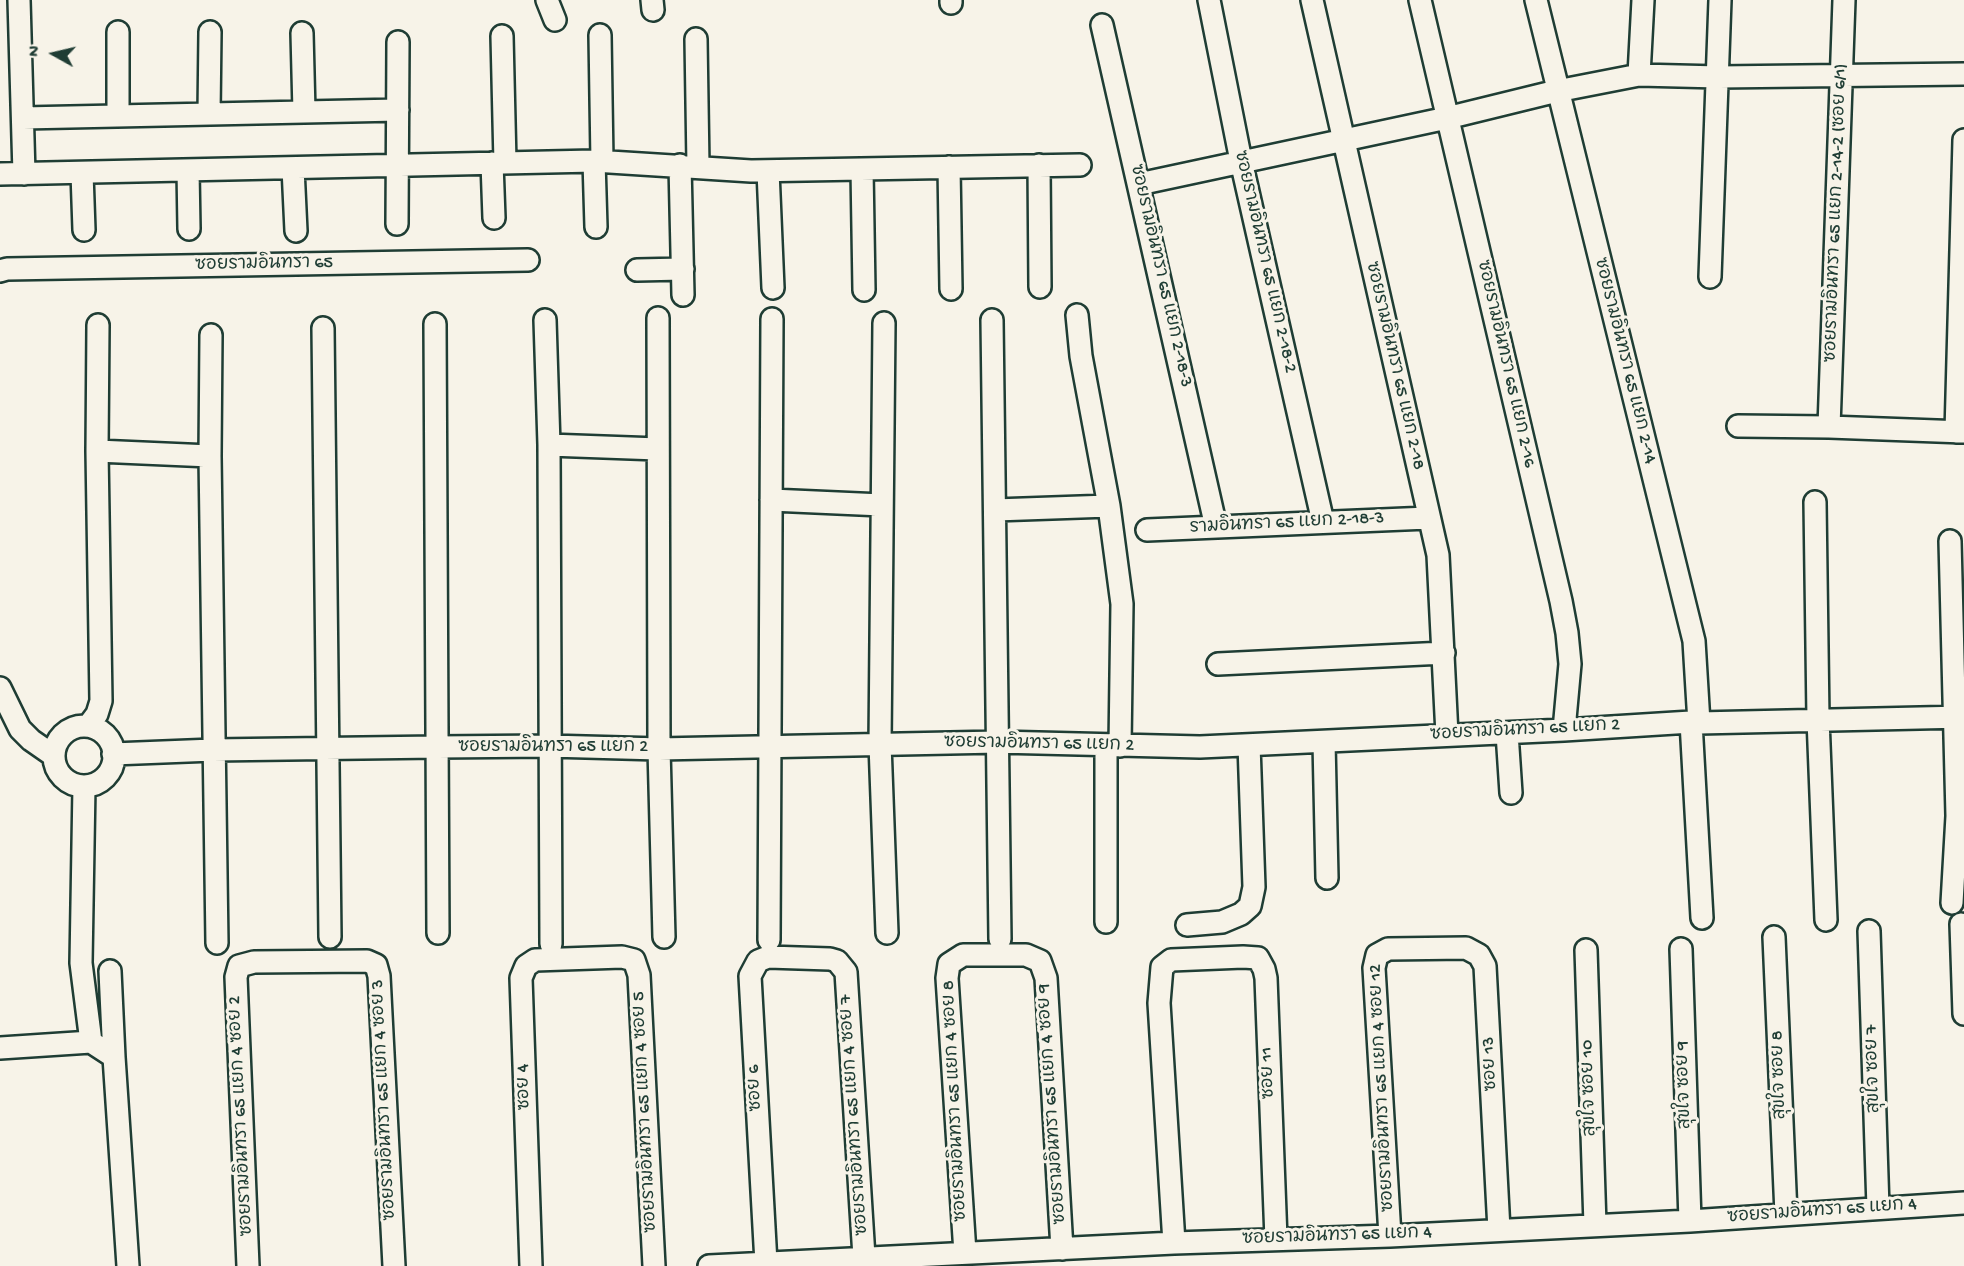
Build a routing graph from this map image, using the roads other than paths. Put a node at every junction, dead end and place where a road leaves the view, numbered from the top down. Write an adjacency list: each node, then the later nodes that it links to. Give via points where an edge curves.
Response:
1 (19, 0): 26 (street)
2 (1209, 0): 31 (street, ซอยรามอินทรา 65 แยก 2-18-2)
3 (1312, 0): 29 (street, ซอยรามอินทรา 65 แยก 2-18)
4 (1420, 0): 27 (street, ซอยรามอินทรา 65 แยก 2-16)
5 (1536, 0): 21 (street, ซอยรามอินทรา 65 แยก 2-14)
6 (1643, 0): 18 (street)
7 (1720, 0): 20 (street)
8 (1844, 0): 19 (street, ซอยรามอินทรา 65 แยก 2-14-2 (ซอย 6/1))
9 (1102, 25): 45 (street, ซอยรามอินทรา 65 แยก 2-18-3)
10 (118, 32): 25 (street)
11 (210, 32): 24 (street)
12 (302, 33): 23 (street)
13 (600, 35): 30 (street)
14 (502, 36): 32 (street)
15 (696, 39): 36 (street)
16 (398, 42): 22 (street)
17 (1964, 74): 19 (street)
18 (1639, 75): 20 (street); 21 (street)
19 (1842, 75): 20 (street); 73 (street, ซอยรามอินทรา 65 แยก 2-14-2 (ซอย 6/1))
20 (1719, 77): 56 (street)
21 (1557, 91): 27 (street); 94 (street, ซอยรามอินทรา 65 แยก 2-14, via 1694,641)
22 (398, 110): 23 (street); 33 (street)
23 (304, 112): 24 (street)
24 (209, 114): 25 (street)
25 (118, 116): 26 (street)
26 (23, 118): 44 (street)
27 (1448, 118): 29 (street); 96 (street, ซอยรามอินทรา 65 แยก 2-16, via 1565,622 1570,664)
28 (1964, 140): 74 (street)
29 (1344, 141): 31 (street); 84 (street, ซอยรามอินทรา 65 แยก 2-18)
30 (598, 161): 32 (street); 36 (street); 48 (street)
31 (1241, 161): 45 (street); 85 (street, ซอยรามอินทรา 65 แยก 2-18-2)
32 (499, 163): 33 (street); 46 (street)
33 (397, 165): 38 (street); 47 (street)
34 (1039, 165): 35 (street); 37 (street); 57 (street)
35 (1080, 165)
36 (689, 166): 41 (street); 53 (street)
37 (949, 167): 39 (street); 59 (street)
38 (293, 168): 40 (street); 51 (street)
39 (862, 169): 41 (street); 60 (street)
40 (188, 170): 42 (street); 49 (street)
41 (768, 171): 58 (street)
42 (82, 173): 44 (street); 50 (street)
43 (0, 174): 44 (street)
44 (24, 174)
45 (1139, 184): 86 (street, ซอยรามอินทรา 65 แยก 2-18-3)
46 (494, 218)
47 (397, 224)
48 (596, 227)
49 (189, 229)
50 (84, 230)
51 (296, 231)
52 (528, 260): 55 (street, ซอยรามอินทรา 65)
53 (683, 269): 54 (street); 61 (street)
54 (637, 270)
55 (0, 271)
56 (1710, 276)
57 (1040, 287)
58 (773, 288)
59 (951, 289)
60 (864, 290)
61 (683, 295)
62 (1077, 315): 82 (street)
63 (658, 318): 76 (street)
64 (772, 319): 79 (street)
65 (545, 320): 75 (street)
66 (992, 320): 83 (street)
67 (884, 323): 81 (street)
68 (435, 324): 105 (street)
69 (98, 325): 77 (street)
70 (323, 328): 107 (street)
71 (211, 335): 78 (street)
72 (1738, 426): 73 (street)
73 (1829, 427): 74 (street)
74 (1960, 432)
75 (549, 445): 76 (street); 103 (street)
76 (658, 449): 108 (street)
77 (97, 451): 78 (street); 95 (street, via 101,700)
78 (210, 456): 109 (street)
79 (771, 500): 81 (street); 106 (street)
80 (1815, 502): 93 (street)
81 (882, 505): 101 (street)
82 (1109, 506): 83 (street); 104 (street, via 1122,604)
83 (995, 510): 99 (street)
84 (1428, 518): 85 (street, รามอินทรา 65 แยก 2-18-3); 89 (street, ซอยรามอินทรา 65 แยก 2-18, via 1438,555)
85 (1323, 522): 86 (street, รามอินทรา 65 แยก 2-18-3)
86 (1216, 527): 87 (street, รามอินทรา 65 แยก 2-18-3)
87 (1146, 530)
88 (1950, 542): 92 (street)
89 (1444, 652): 90 (street); 98 (street, ซอยรามอินทรา 65 แยก 2-18)
90 (1218, 664)
91 (0, 688): 111 (street, via 20,729)
92 (1959, 717): 93 (street, ซอยรามอินทรา 65 แยก 2); 115 (street)
93 (1818, 719): 94 (street, ซอยรามอินทรา 65 แยก 2); 117 (street)
94 (1695, 723): 96 (street, ซอยรามอินทรา 65 แยก 2); 116 (street, ซอยรามอินทรา 65 แยก 2-14)
95 (88, 726): 110 (street, via 106,736); 111 (street, via 68,730)
96 (1564, 730): 97 (street, ซอยรามอินทรา 65 แยก 2)
97 (1508, 733): 98 (street, ซอยรามอินทรา 65 แยก 2); 113 (street)
98 (1447, 735): 100 (street, ซอยรามอินทรา 65 แยก 2)
99 (998, 742): 101 (street, ซอยรามอินทรา 65 แยก 2); 104 (street, ซอยรามอินทรา 65 แยก 2); 130 (street)
100 (1324, 742): 102 (street, ซอยรามอินทรา 65 แยก 2); 114 (street)
101 (880, 744): 106 (street, ซอยรามอินทรา 65 แยก 2); 123 (street)
102 (1249, 745): 104 (street, ซอยรามอินทรา 65 แยก 2); 120 (street, via 1254,887 1250,906 1222,922)
103 (549, 746): 105 (street, ซอยรามอินทรา 65 แยก 2); 108 (street, ซอยรามอินทรา 65 แยก 2); 129 (street)
104 (1113, 746): 118 (street)
105 (437, 747): 107 (street, ซอยรามอินทรา 65 แยก 2); 122 (street)
106 (770, 747): 108 (street, ซอยรามอินทรา 65 แยก 2); 127 (street)
107 (326, 748): 109 (street, ซอยรามอินทรา 65 แยก 2); 124 (street)
108 (659, 749): 125 (street)
109 (213, 750): 110 (street, ซอยรามอินทรา 65 แยก 2); 128 (street)
110 (113, 754): 112 (street, via 102,780)
111 (54, 756): 112 (street, via 66,781)
112 (84, 786): 139 (street, via 81,963)
113 (1511, 793)
114 (1327, 878)
115 (1953, 903)
116 (1701, 918)
117 (1826, 920)
118 (1106, 922)
119 (1961, 924): 138 (street)
120 (1187, 925)
121 (1869, 931): 143 (street, สุขใจ ซอย 7)
122 (438, 933)
123 (887, 933)
124 (330, 937)
125 (664, 937)
126 (1774, 937): 144 (street, สุขใจ ซอย 8)
127 (769, 940)
128 (216, 943)
129 (551, 944)
130 (998, 947): 151 (street, ซอยรามอินทรา 65 แยก 4 ซอย 9, via 1040,961 1046,978); 152 (street, ซอยรามอินทรา 65 แยก 4 ซอย 8, via 963,955 949,964)
131 (1426, 948): 147 (street, ซอย 13, via 1466,948 1479,955 1485,966); 148 (street, ซอยรามอินทรา 65 แยก 4 ซอย 12, via 1388,949 1377,955 1374,968)
132 (1681, 949): 145 (street, สุขใจ ซอย 9)
133 (1586, 950): 146 (street, สุขใจ ซอย 10)
134 (634, 960): 158 (street, ซอย 4, via 534,960 521,978); 159 (street, ซอยรามอินทรา 65 แยก 4 ซอย 5, via 639,975)
135 (239, 966): 156 (street, ซอยรามอินทรา 65 แยก 4 ซอย 2, via 236,977); 157 (street, ซอยรามอินทรา 65 แยก 4 ซอย 3, via 310,961 367,961 376,965)
136 (110, 971): 141 (street)
137 (846, 972): 153 (street, ซอยรามอินทรา 65 แยก 4 ซอย 7); 154 (street, ซอย 6, via 837,961 768,957 758,961 750,976)
138 (1964, 1014)
139 (91, 1042): 140 (street); 141 (street)
140 (0, 1047)
141 (114, 1057): 155 (street)
142 (1964, 1203): 143 (street, ซอยรามอินทรา 65 แยก 4)
143 (1878, 1208): 144 (street, ซอยรามอินทรา 65 แยก 4)
144 (1786, 1214): 145 (street, ซอยรามอินทรา 65 แยก 4)
145 (1690, 1221): 146 (street, ซอยรามอินทรา 65 แยก 4)
146 (1594, 1225): 147 (street, ซอยรามอินทรา 65 แยก 4)
147 (1499, 1230): 148 (street, ซอยรามอินทรา 65 แยก 4)
148 (1390, 1236): 149 (street, ซอยรามอินทรา 65 แยก 4)
149 (1276, 1239): 150 (street, ซอยรามอินทรา 65 แยก 4); 150 (street, ซอย 11, via 1264,969 1258,958 1209,958 1172,960 1162,967 1159,981)
150 (1174, 1243): 151 (street, ซอยรามอินทรา 65 แยก 4)
151 (1062, 1249): 152 (street, ซอยรามอินทรา 65 แยก 4)
152 (965, 1252): 153 (street, ซอยรามอินทรา 65 แยก 4)
153 (864, 1257): 154 (street, ซอยรามอินทรา 65 แยก 4)
154 (766, 1263): 160 (street, ซอยรามอินทรา 65 แยก 4)
155 (128, 1266)
156 (248, 1266)
157 (394, 1266)
158 (531, 1266)
159 (654, 1266)
160 (709, 1266)

